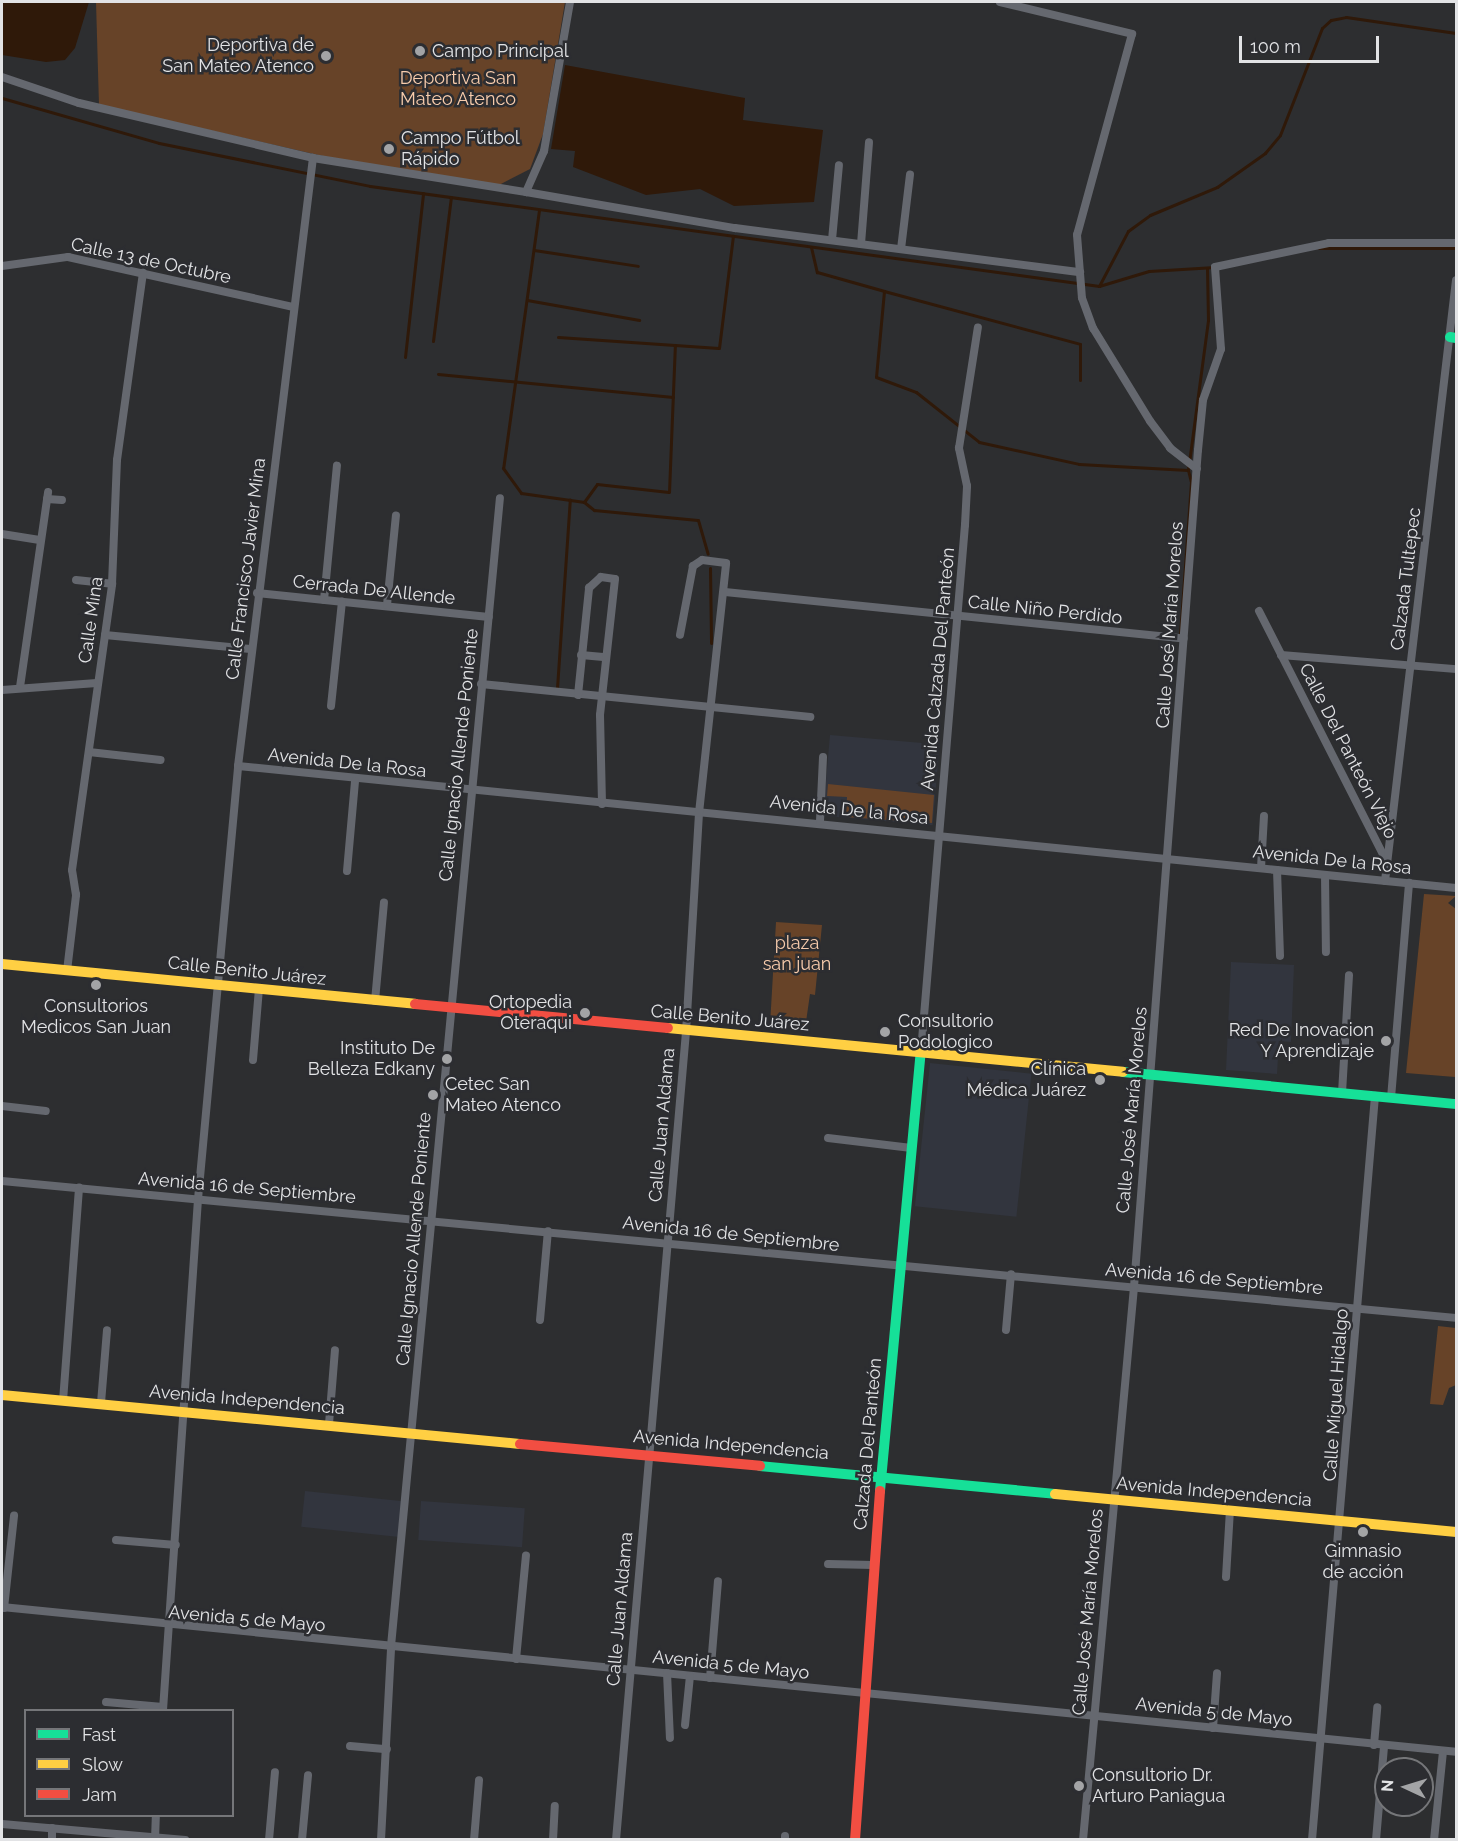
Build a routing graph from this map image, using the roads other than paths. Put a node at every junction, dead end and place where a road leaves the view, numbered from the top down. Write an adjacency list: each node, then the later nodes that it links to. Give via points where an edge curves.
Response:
1 (570, 2): 8 (street, via 544,151)
2 (1000, 2): 15 (street, via 1132,34 1085,197 1077,235)
3 (2, 77): 5 (street, via 79,103)
4 (869, 142): 10 (street)
5 (313, 158): 8 (street); 17 (street, Calle Francisco Javier Mina)
6 (839, 165): 9 (street)
7 (910, 175): 12 (street)
8 (526, 192): 9 (street)
9 (832, 240): 10 (street)
10 (861, 243): 12 (street)
11 (1456, 243): 21 (street, Calle José María Morelos, via 1329,243 1217,264 1221,350 1209,383)
12 (901, 249): 15 (street)
13 (2, 266): 14 (street, Calle 13 de Octubre, via 68,257)
14 (142, 273): 17 (street, Calle 13 de Octubre); 28 (street, Calle Mina, via 117,466)
15 (1081, 276): 21 (street, via 1082,298 1094,328 1150,421 1170,448)
16 (1456, 280): 19 (street, Calzada Tultepec)
17 (293, 307): 30 (street, Calle Francisco Javier Mina)
18 (978, 327): 35 (street, Avenida Calzada Del Panteón, via 960,440 965,468)
19 (1453, 338): 44 (street, Calzada Tultepec)
20 (337, 466): 31 (street)
21 (1197, 469): 39 (street, Calle José María Morelos)
22 (500, 498): 36 (street, Calle Ignacio Allende Poniente)
23 (62, 500): 26 (street, via 47,496)
24 (396, 515): 33 (street)
25 (2, 534): 26 (street)
26 (40, 540): 48 (street)
27 (76, 580): 28 (street)
28 (112, 584): 37 (street, Calle Mina)
29 (725, 592): 35 (street, Calle Niño Perdido); 38 (street, Calle Juan Aldama, via 726,563 697,561 688,578); 53 (street, Calle Juan Aldama)
30 (257, 593): 31 (street, Cerrada De Allende); 40 (street, Calle Francisco Javier Mina)
31 (324, 600): 32 (street, Cerrada De Allende)
32 (342, 602): 33 (street, Cerrada De Allende); 52 (street)
33 (387, 605): 36 (street, Cerrada De Allende)
34 (1258, 611): 41 (street, Calle Del Panteón Viejo)
35 (957, 616): 39 (street, Calle Niño Perdido); 65 (street, Avenida Calzada Del Panteón)
36 (489, 617): 47 (street, Calle Ignacio Allende Poniente)
37 (105, 635): 40 (street); 46 (street, Calle Mina)
38 (680, 635)
39 (1184, 639): 66 (street, Calle José María Morelos)
40 (250, 649): 58 (street, Calle Francisco Javier Mina)
41 (1281, 655): 44 (street); 67 (street, Calle Del Panteón Viejo)
42 (581, 656): 43 (street); 43 (street, via 589,588 601,577 615,579); 50 (street)
43 (606, 657): 51 (street)
44 (1411, 664): 45 (street); 67 (street, Calzada Tultepec)
45 (1456, 669)
46 (97, 683): 48 (street); 55 (street, Calle Mina)
47 (481, 684): 50 (street); 60 (street, Calle Ignacio Allende Poniente)
48 (20, 687): 49 (street)
49 (2, 690)
50 (578, 695): 51 (street)
51 (602, 697): 53 (street); 61 (street)
52 (331, 706)
53 (711, 707): 54 (street); 62 (street, Calle Juan Aldama)
54 (810, 717)
55 (89, 752): 57 (street); 79 (street, Calle Mina, via 72,870 76,895)
56 (823, 758): 64 (street)
57 (161, 760)
58 (238, 766): 59 (street, Avenida De la Rosa); 81 (street, Calle Francisco Javier Mina)
59 (355, 781): 60 (street, Avenida De la Rosa); 70 (street)
60 (469, 790): 61 (street, Avenida De la Rosa); 84 (street, Calle Ignacio Allende Poniente)
61 (602, 804): 62 (street, Avenida De la Rosa)
62 (699, 813): 64 (street, Avenida De la Rosa); 85 (street, Calle Juan Aldama)
63 (1264, 816): 68 (street)
64 (820, 821): 65 (street, Avenida De la Rosa)
65 (939, 834): 66 (street, Avenida De la Rosa); 86 (street, Avenida Calzada Del Panteón)
66 (1169, 858): 68 (street, Avenida De la Rosa); 88 (street, Calle José María Morelos)
67 (1387, 861): 72 (street, Calzada Tultepec)
68 (1261, 868): 69 (street, Avenida De la Rosa)
69 (1277, 870): 71 (street, Avenida De la Rosa); 77 (street)
70 (347, 871)
71 (1324, 875): 72 (street, Avenida De la Rosa); 76 (street)
72 (1385, 881): 73 (street, Avenida De la Rosa)
73 (1409, 883): 74 (street, Avenida De la Rosa); 91 (street)
74 (1456, 888)
75 (384, 902): 83 (street)
76 (1326, 952)
77 (1280, 956)
78 (2, 964): 79 (main road, Calle Benito Juárez)
79 (67, 971): 81 (main road, Calle Benito Juárez)
80 (1349, 975): 89 (street)
81 (218, 985): 82 (main road, Calle Benito Juárez); 99 (street, Calle Francisco Javier Mina)
82 (259, 989): 83 (main road, Calle Benito Juárez); 87 (street)
83 (375, 1001): 84 (main road, Calle Benito Juárez)
84 (449, 1008): 85 (main road, Calle Benito Juárez); 100 (street, Calle Ignacio Allende Poniente)
85 (686, 1032): 86 (main road, Calle Benito Juárez); 102 (street, Calle Juan Aldama)
86 (921, 1052): 88 (main road, Calle Benito Juárez); 96 (main road, Calzada Del Panteón)
87 (253, 1060)
88 (1151, 1076): 89 (main road, Calle Benito Juárez); 105 (street, Calle José María Morelos)
89 (1342, 1093): 90 (main road, Calle Benito Juárez)
90 (1375, 1096): 91 (main road, Calle Benito Juárez); 106 (street, Calle Miguel Hidalgo)
91 (1391, 1098): 92 (main road, Calle Benito Juárez)
92 (1456, 1104)
93 (2, 1107): 94 (street)
94 (46, 1111)
95 (828, 1138): 96 (street)
96 (911, 1148): 103 (main road, Calzada Del Panteón)
97 (2, 1181): 98 (street, Avenida 16 de Septiembre)
98 (79, 1188): 99 (street, Avenida 16 de Septiembre); 113 (street)
99 (198, 1199): 100 (street, Avenida 16 de Septiembre); 115 (street, Calle Francisco Javier Mina)
100 (430, 1220): 101 (street, Avenida 16 de Septiembre); 117 (street, Calle Ignacio Allende Poniente)
101 (548, 1231): 102 (street, Avenida 16 de Septiembre); 108 (street)
102 (667, 1242): 103 (street, Avenida 16 de Septiembre); 118 (street, Calle Juan Aldama)
103 (901, 1265): 104 (street, Avenida 16 de Septiembre); 119 (main road, Calzada Del Panteón)
104 (1011, 1274): 105 (street, Avenida 16 de Septiembre); 110 (street)
105 (1134, 1287): 106 (street, Avenida 16 de Septiembre); 120 (street, Calle José María Morelos)
106 (1358, 1307): 107 (street, Avenida 16 de Septiembre); 123 (street, Calle Miguel Hidalgo)
107 (1456, 1318)
108 (540, 1320)
109 (107, 1330): 114 (street)
110 (1006, 1330)
111 (334, 1350): 116 (street)
112 (2, 1395): 113 (main road, Avenida Independencia)
113 (63, 1401): 114 (main road, Avenida Independencia)
114 (101, 1403): 115 (main road, Avenida Independencia)
115 (184, 1410): 116 (main road, Avenida Independencia); 126 (street, Calle Francisco Javier Mina)
116 (329, 1424): 117 (main road, Avenida Independencia)
117 (413, 1432): 118 (main road, Avenida Independencia); 134 (street, Calle Ignacio Allende Poniente)
118 (647, 1454): 119 (main road, Avenida Independencia); 136 (street, Calle Juan Aldama)
119 (881, 1477): 120 (main road, Avenida Independencia); 129 (main road, Calzada Del Panteón)
120 (1113, 1500): 121 (main road, Avenida Independencia); 145 (street, Calle José María Morelos)
121 (1230, 1510): 123 (main road, Avenida Independencia); 130 (street)
122 (14, 1516): 132 (street)
123 (1342, 1520): 124 (main road, Avenida Independencia); 148 (street, Calle Miguel Hidalgo)
124 (1456, 1532)
125 (116, 1540): 126 (street)
126 (176, 1545): 133 (street, Calle Francisco Javier Mina)
127 (526, 1555): 135 (street)
128 (828, 1564): 129 (street)
129 (873, 1565): 141 (main road, Calzada Del Panteón)
130 (1226, 1577)
131 (718, 1581): 140 (street)
132 (3, 1608): 133 (street, Avenida 5 de Mayo)
133 (169, 1627): 134 (street, Avenida 5 de Mayo); 144 (street, Calle Francisco Javier Mina)
134 (391, 1646): 135 (street, Avenida 5 de Mayo); 153 (street, Calle Ignacio Allende Poniente)
135 (516, 1659): 136 (street, Avenida 5 de Mayo)
136 (630, 1670): 137 (street, Avenida 5 de Mayo); 171 (street, Calle Juan Aldama)
137 (667, 1673): 139 (street, Avenida 5 de Mayo); 149 (street)
138 (1217, 1673): 147 (street)
139 (690, 1676): 140 (street, Avenida 5 de Mayo); 146 (street)
140 (711, 1678): 141 (street, Avenida 5 de Mayo)
141 (865, 1694): 145 (street, Avenida 5 de Mayo); 172 (main road, Calzada Del Panteón)
142 (106, 1702): 144 (street)
143 (1377, 1707): 150 (street)
144 (163, 1709)
145 (1095, 1714): 147 (street, Avenida 5 de Mayo); 173 (street, Calle José María Morelos)
146 (686, 1725)
147 (1213, 1728): 148 (street, Avenida 5 de Mayo)
148 (1322, 1737): 150 (street, Avenida 5 de Mayo); 174 (street, Calle Miguel Hidalgo)
149 (670, 1738)
150 (1374, 1745): 152 (street, Avenida 5 de Mayo)
151 (350, 1746): 153 (street)
152 (1384, 1746): 154 (street, Avenida 5 de Mayo); 175 (street)
153 (387, 1749): 168 (street, Calle Ignacio Allende Poniente)
154 (1443, 1751): 155 (street, Avenida 5 de Mayo); 176 (street)
155 (1456, 1752)
156 (275, 1773): 166 (street)
157 (308, 1775): 167 (street)
158 (479, 1780): 169 (street)
159 (555, 1806): 170 (street)
160 (156, 1817): 163 (street)
161 (2, 1824): 162 (street)
162 (52, 1828): 163 (street); 164 (street)
163 (155, 1838): 165 (street)
164 (52, 1839)
165 (185, 1839)
166 (269, 1839)
167 (302, 1839)
168 (381, 1839)
169 (474, 1839)
170 (553, 1839)
171 (616, 1839)
172 (855, 1839)
173 (1083, 1839)
174 (1312, 1839)
175 (1376, 1839)
176 (1434, 1839)

